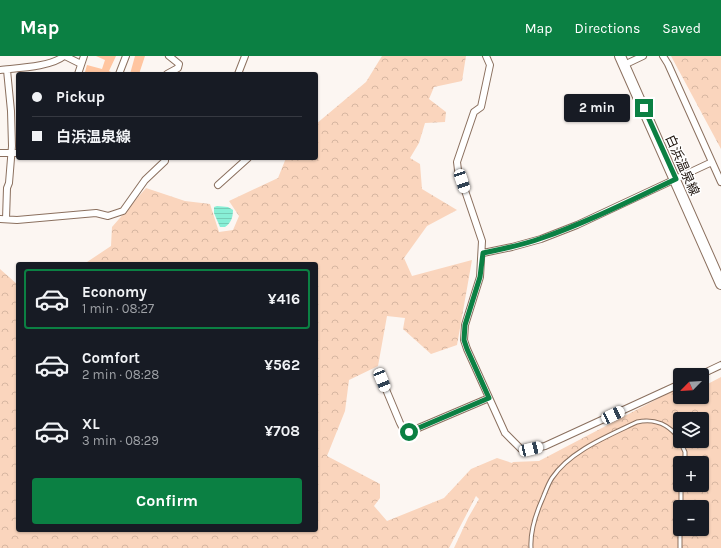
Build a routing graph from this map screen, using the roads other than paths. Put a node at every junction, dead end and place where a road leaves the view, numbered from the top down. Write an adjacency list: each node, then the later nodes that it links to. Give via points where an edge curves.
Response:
1 (64, 56): 10 (street); 11 (street, via 47,64)
2 (84, 56): 10 (street)
3 (126, 56): 13 (street)
4 (170, 56): 14 (street, via 179,64 178,68)
5 (245, 56): 15 (street)
6 (486, 56): 28 (street, via 490,65 481,107 474,112 457,162 482,241)
7 (643, 56): 9 (street)
8 (663, 56): 21 (street)
9 (622, 60): 22 (main road, 白浜温泉線)
10 (81, 64): 12 (street)
11 (3, 70): 18 (street, via 11,111)
12 (79, 72)
13 (121, 72)
14 (171, 72)
15 (239, 72)
16 (0, 153): 18 (street)
17 (16, 153): 18 (street)
18 (11, 154): 26 (street)
19 (165, 160): 27 (street, via 145,180 123,211 108,216 91,213)
20 (246, 160): 24 (street)
21 (712, 162): 22 (street); 23 (street)
22 (676, 179): 28 (street, via 577,225 512,247); 29 (main road, 白浜温泉線)
23 (721, 182)
24 (218, 185)
25 (0, 186): 26 (street)
26 (8, 188): 27 (street)
27 (3, 219)
28 (483, 253): 34 (street, via 480,277 465,325 464,340)
29 (721, 284)
30 (721, 365): 31 (street)
31 (709, 371)
32 (382, 380): 34 (street, via 400,423 409,432)
33 (673, 387): 34 (street, via 545,446 531,449 521,449 506,433)
34 (489, 398)
35 (673, 432): 37 (lane, via 665,425 643,420 598,441 567,461 552,478 535,515)
36 (680, 536): 38 (lane)
37 (531, 548)
38 (680, 548)

